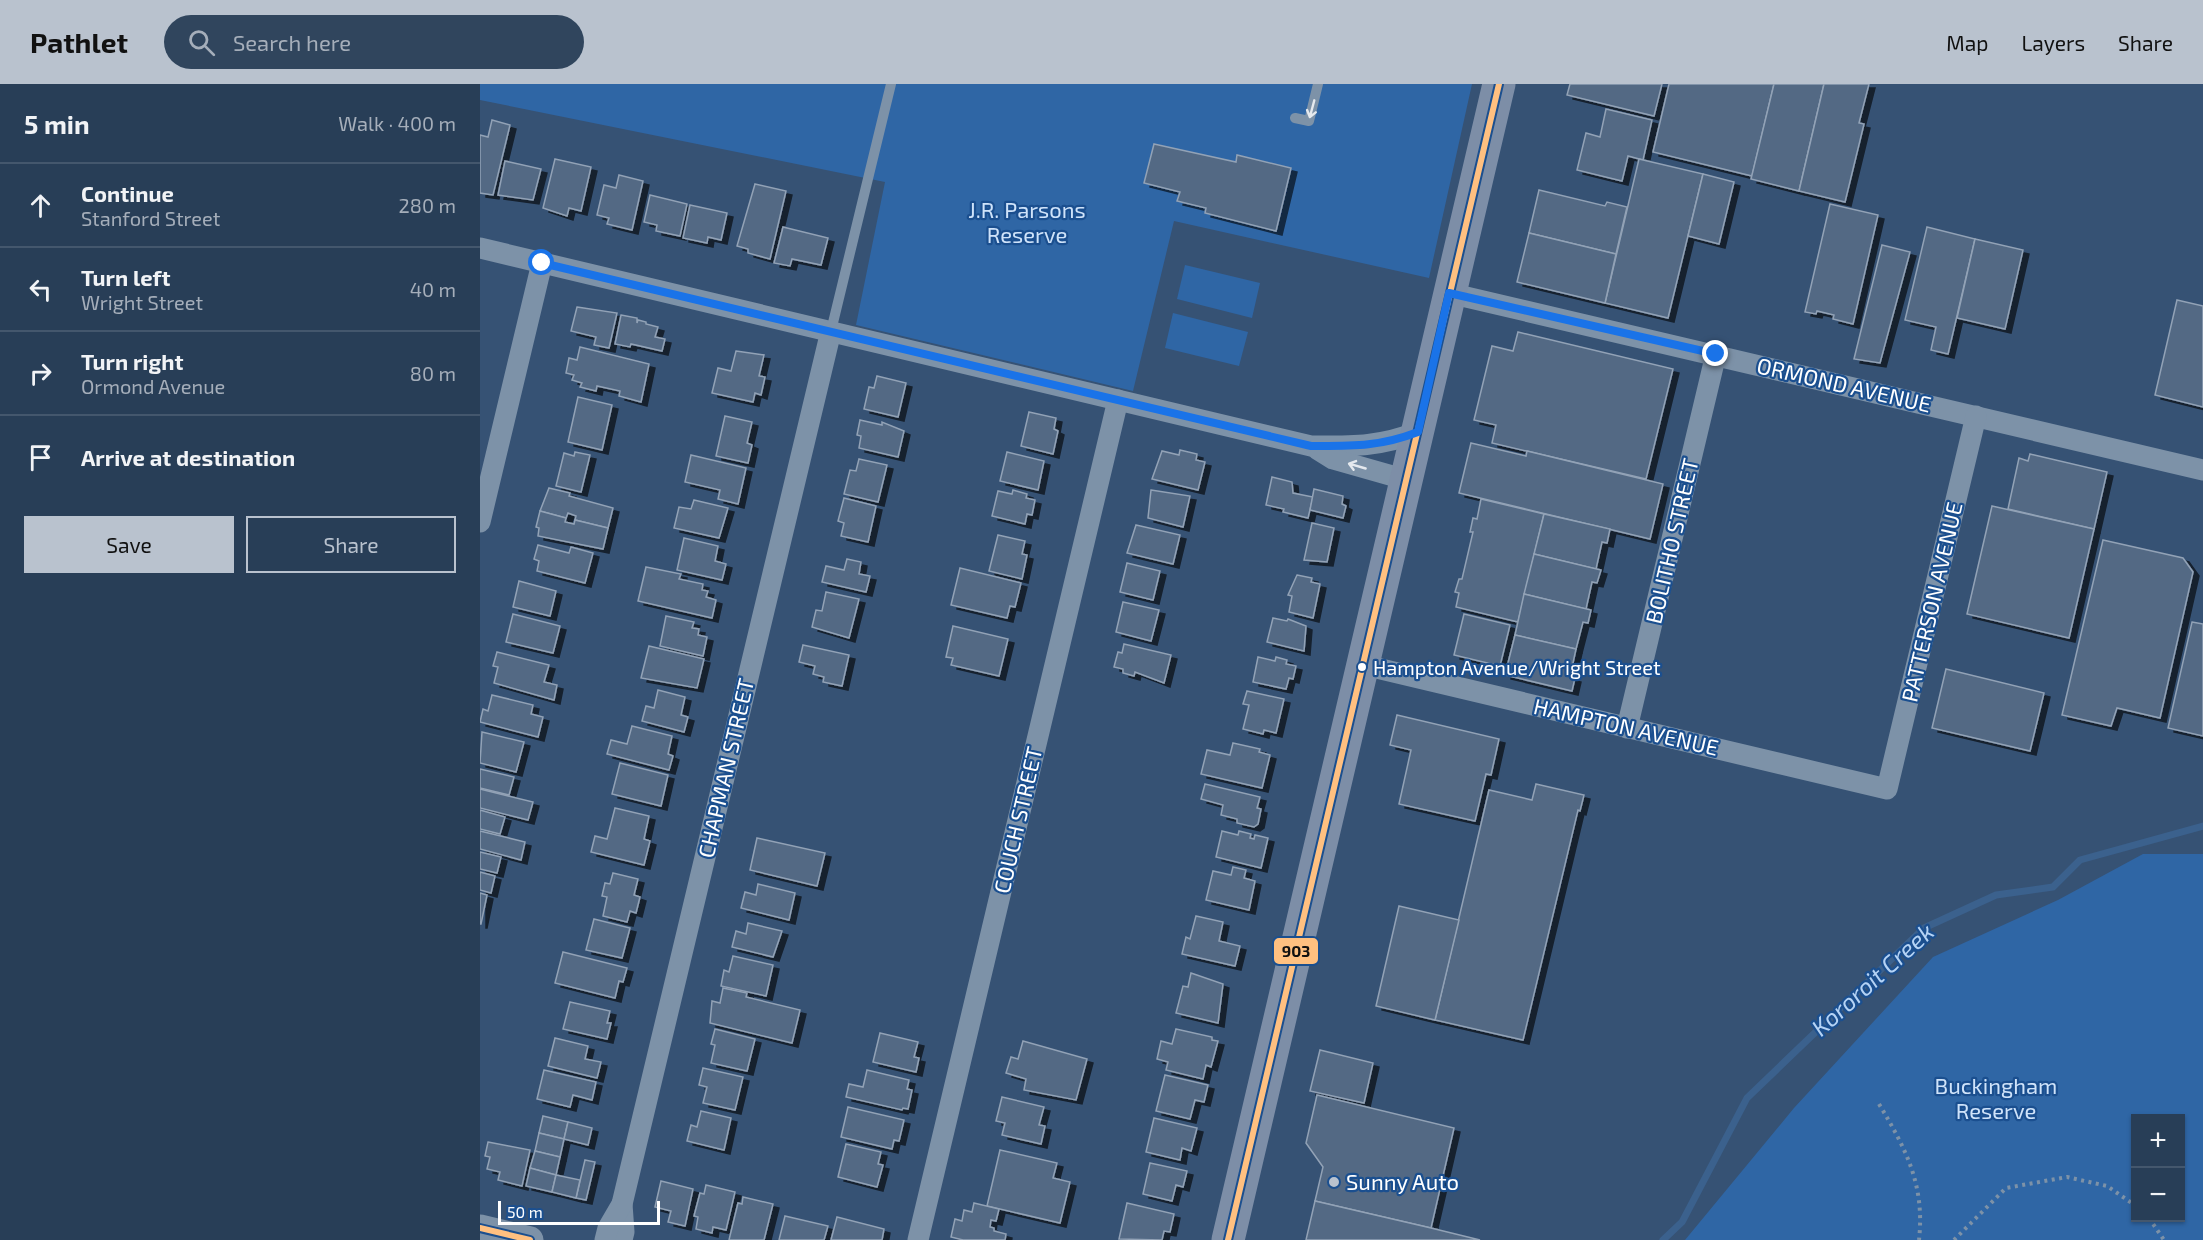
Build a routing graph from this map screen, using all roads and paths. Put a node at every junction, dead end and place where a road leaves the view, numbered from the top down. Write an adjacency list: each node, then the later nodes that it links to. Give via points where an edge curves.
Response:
1 (891, 84): 8 (lane)
2 (1318, 84): 4 (lane, one-way to 4, via 1309,121)
3 (1499, 84): 7 (main road)
4 (1295, 118)
5 (480, 248): 6 (street)
6 (542, 263): 8 (street); 16 (street)
7 (1449, 293): 9 (street, ORMOND AVENUE); 12 (main road)
8 (831, 332): 10 (street); 22 (street, CHAPMAN STREET)
9 (1716, 354): 11 (street, ORMOND AVENUE); 18 (street, BOLITHO STREET)
10 (1118, 400): 13 (street); 28 (street, COUCH STREET)
11 (1976, 416): 14 (street, ORMOND AVENUE); 19 (street, PATTERSON AVENUE)
12 (1418, 432): 13 (street, via 1367,447); 15 (main road)
13 (1311, 446): 15 (street, one-way to 13, via 1333,459)
14 (2203, 470)
15 (1407, 480): 17 (main road)
16 (480, 522)
17 (1364, 666): 18 (street, HAMPTON AVENUE); 29 (main road)
18 (1628, 728): 19 (street, HAMPTON AVENUE)
19 (1887, 789)
20 (1879, 1104): 30 (path, via 1907,1150 1917,1182)
21 (2131, 1203): 31 (path, via 2107,1186 2067,1177 2006,1188)
22 (622, 1204): 26 (street, CHAPMAN STREET); 27 (street, CHAPMAN STREET)
23 (2152, 1222): 32 (path)
24 (480, 1228): 25 (street)
25 (530, 1240)
26 (605, 1240)
27 (622, 1240)
28 (918, 1240)
29 (1228, 1240)
30 (1919, 1240)
31 (1954, 1240)
32 (2164, 1240)

